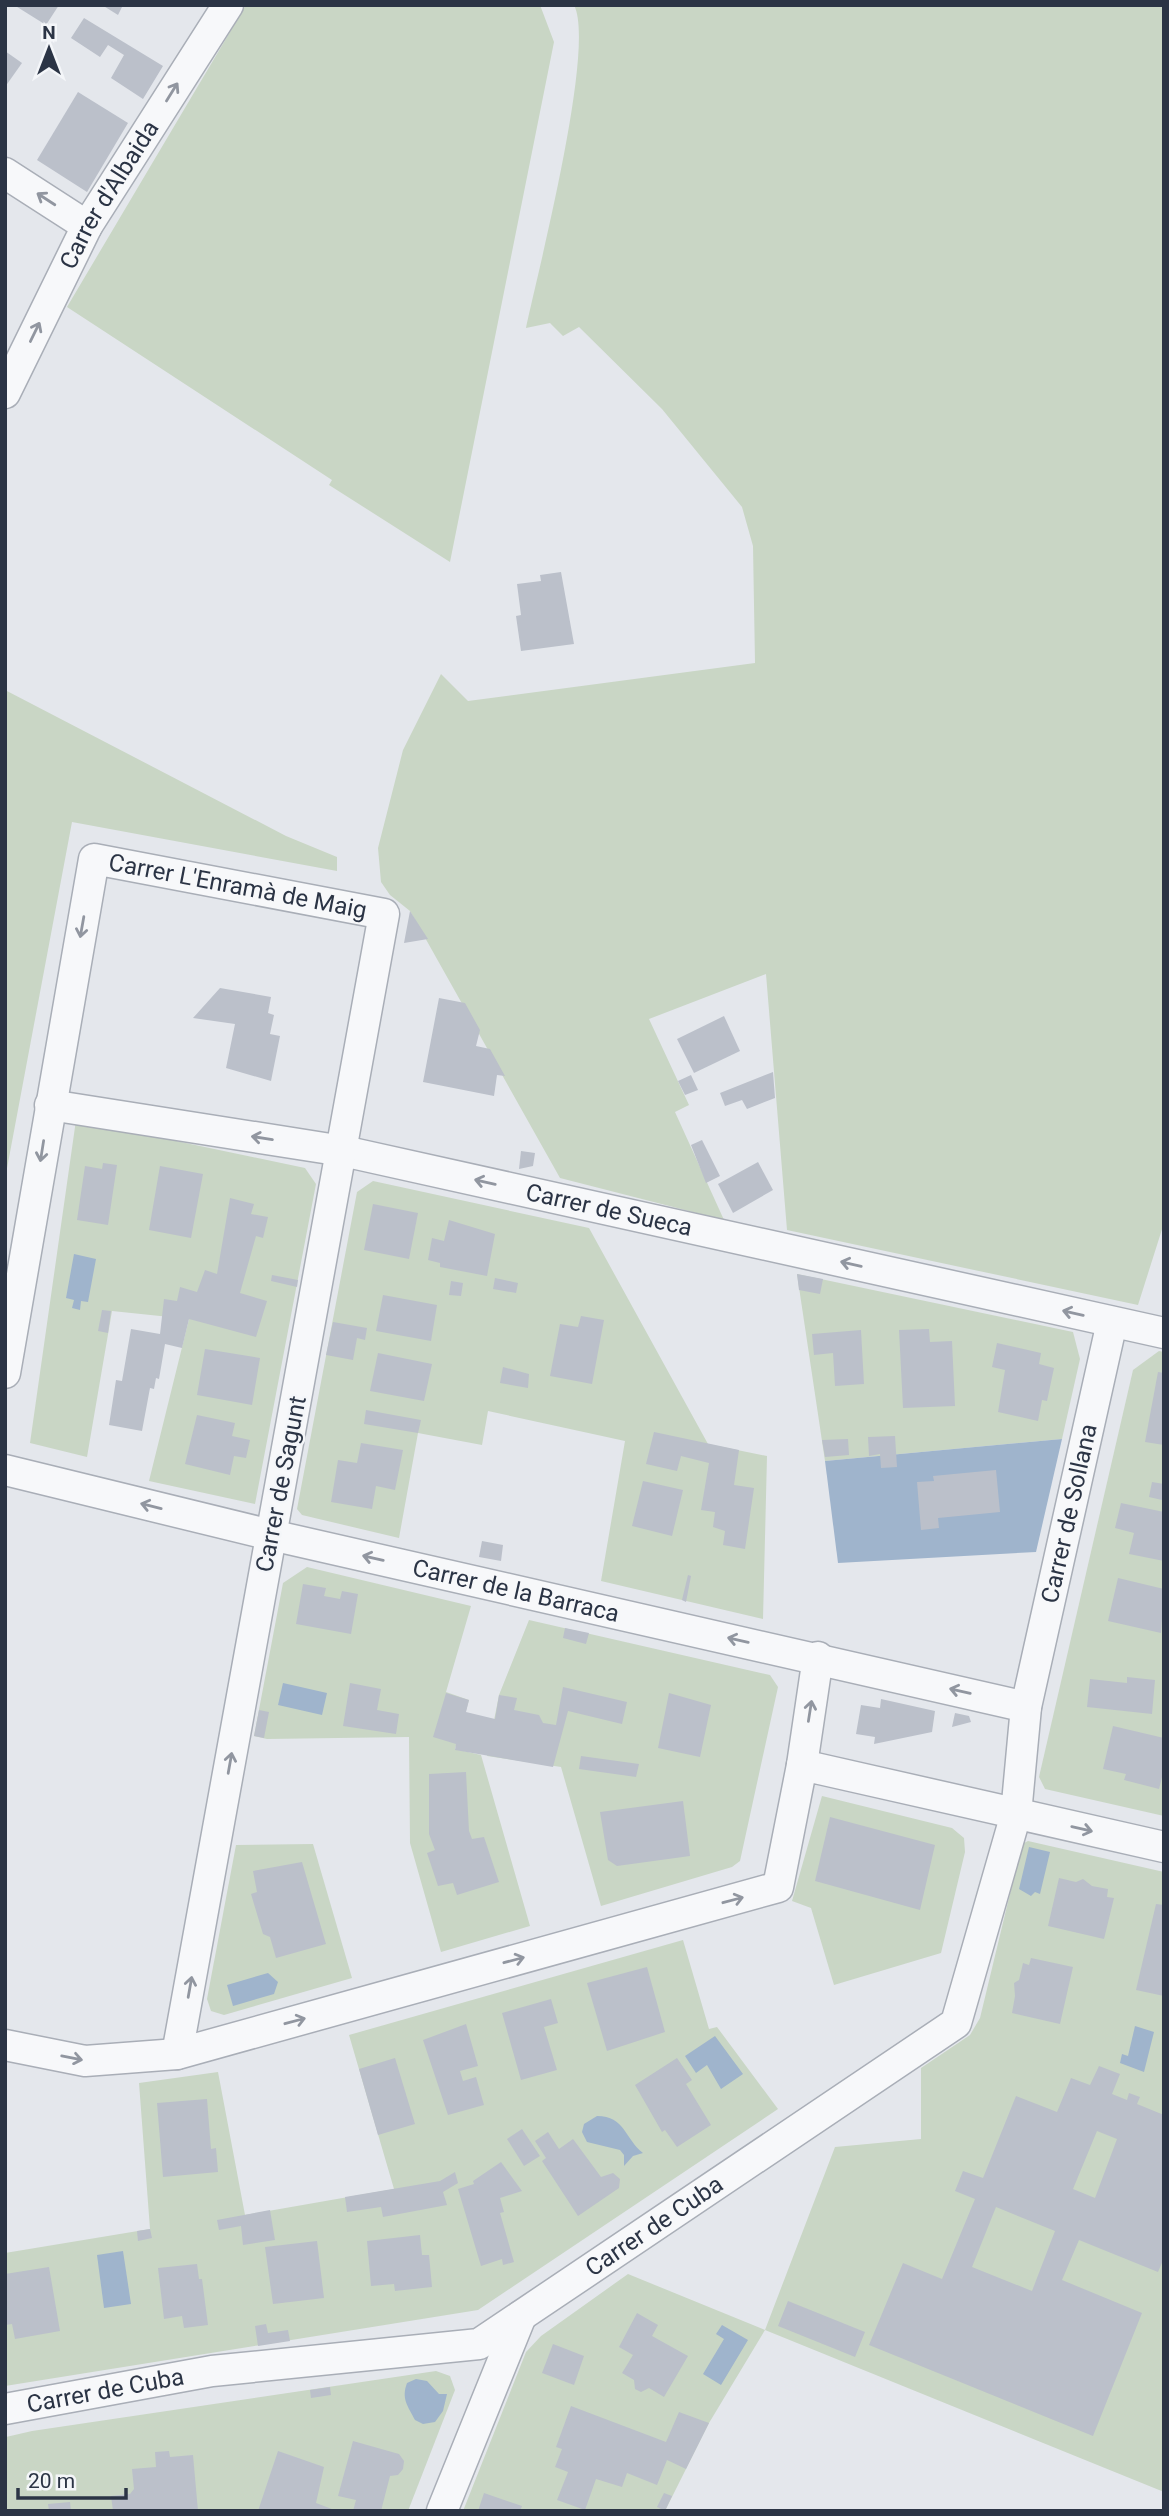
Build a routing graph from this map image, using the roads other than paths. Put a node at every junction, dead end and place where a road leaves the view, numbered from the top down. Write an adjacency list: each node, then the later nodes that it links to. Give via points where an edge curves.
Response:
1 (228, 5): 3 (street, Carrer d'Albaida, one-way to 1)
2 (5, 173): 3 (street, one-way to 2)
3 (87, 226): 4 (street, Carrer d'Albaida, one-way to 3)
4 (5, 393)
5 (384, 914): 6 (street, Carrer L'Enramà de Maig, one-way to 6, via 94,859); 7 (street, Carrer de Sagunt)
6 (50, 1105): 7 (street, Carrer de Sueca, one-way to 6); 10 (street, one-way to 10)
7 (343, 1151): 8 (street, Carrer de Sueca, one-way to 7); 12 (street, Carrer de Sagunt)
8 (1112, 1322): 9 (street, Carrer de Sueca); 14 (street, Carrer de Sollana)
9 (1164, 1333)
10 (5, 1373)
11 (5, 1470): 12 (street, Carrer de la Barraca, one-way to 11)
12 (271, 1535): 13 (street, Carrer de la Barraca, one-way to 12); 19 (street, Carrer de Sagunt, one-way to 12)
13 (818, 1657): 14 (street, Carrer de la Barraca, one-way to 13); 15 (street, one-way to 13)
14 (1026, 1707): 16 (street, Carrer de Cuba)
15 (802, 1765): 16 (street); 19 (street, one-way to 15, via 778,1887)
16 (1016, 1814): 17 (street, one-way to 17); 20 (street, Carrer de Cuba, via 956,2023)
17 (1164, 1847)
18 (5, 2045): 19 (street, one-way to 19, via 85,2061)
19 (177, 2054)
20 (521, 2316): 21 (street, Carrer de Cuba, via 479,2344 212,2371); 22 (street)
21 (5, 2409)
22 (442, 2511)

